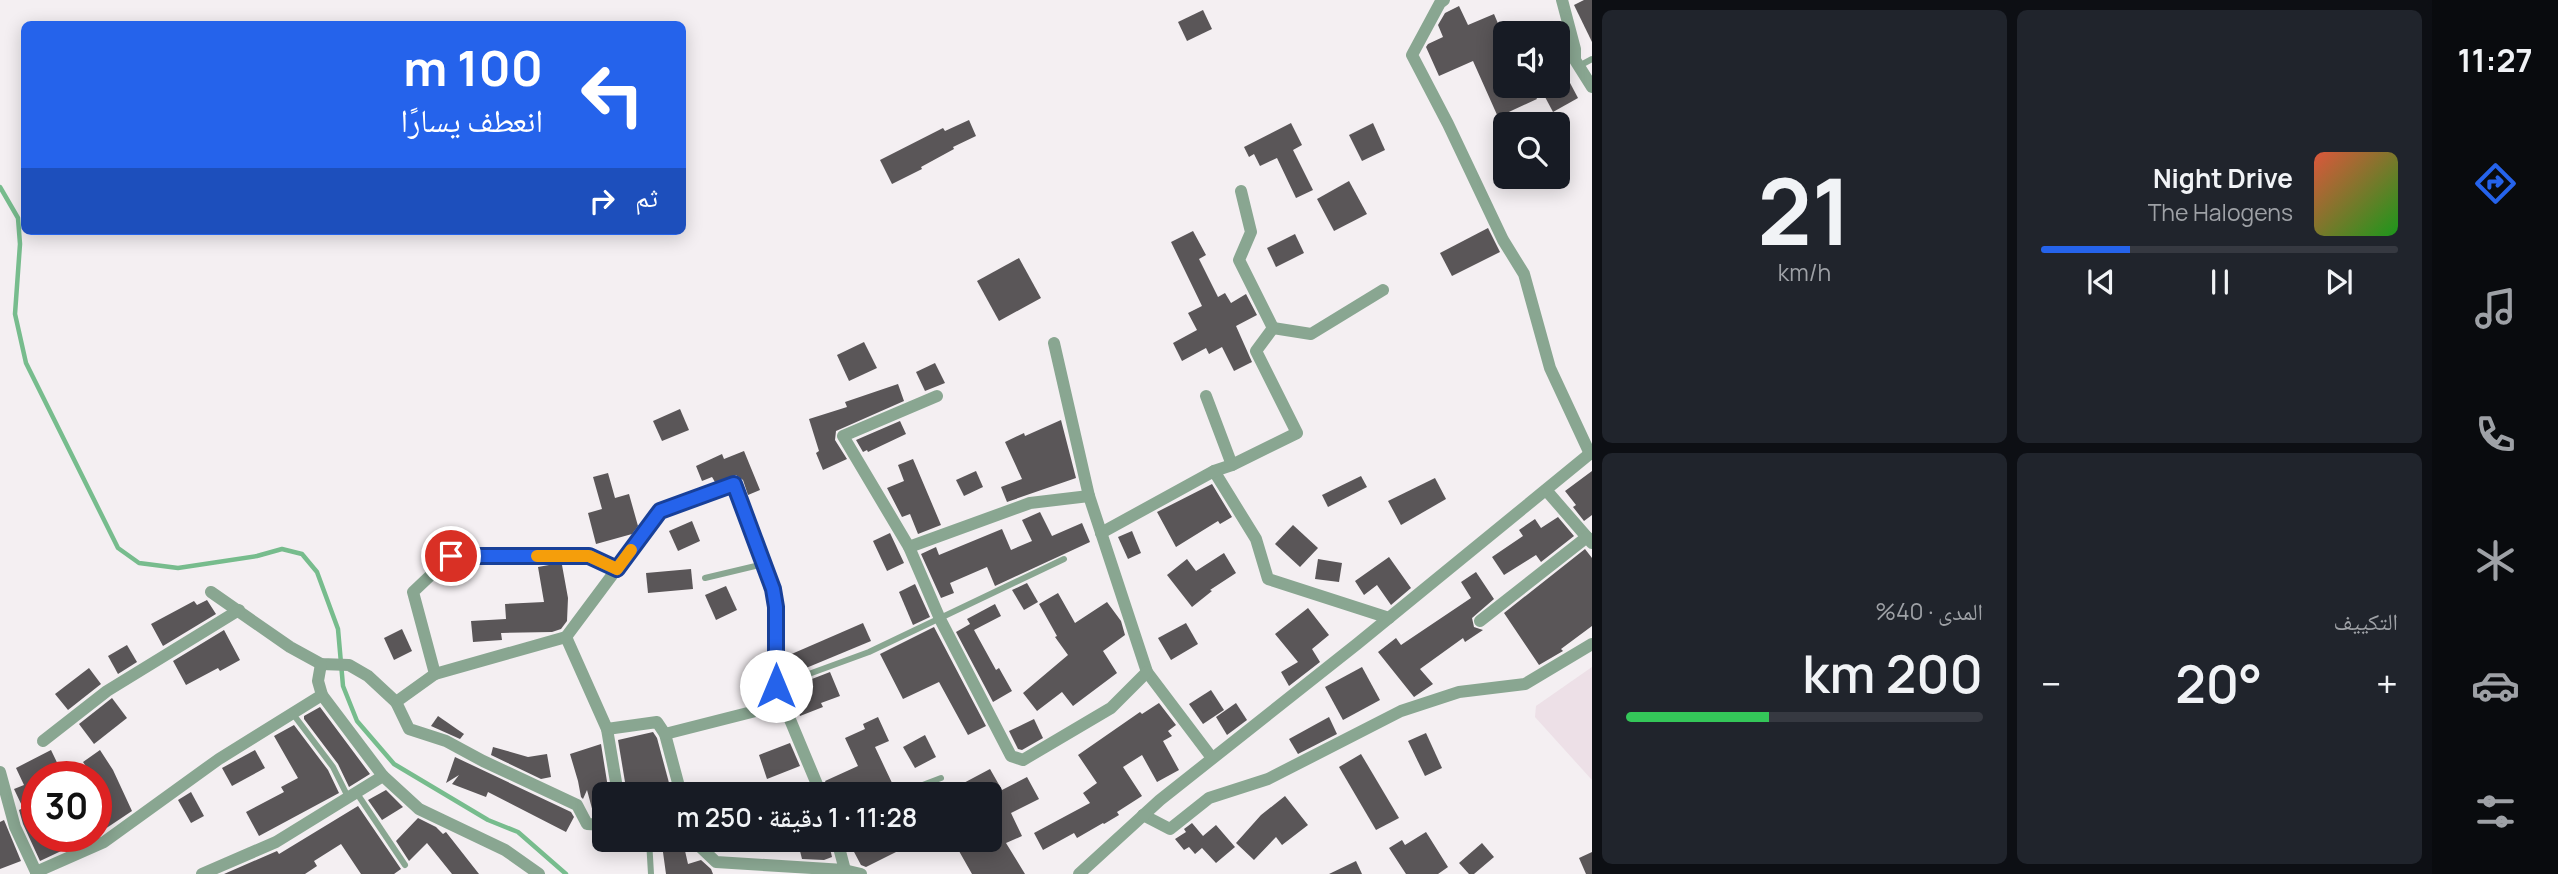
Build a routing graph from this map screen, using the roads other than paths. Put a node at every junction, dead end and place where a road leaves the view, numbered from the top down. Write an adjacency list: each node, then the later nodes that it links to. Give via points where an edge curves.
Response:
1 (1444, 0): 12 (street, via 1412,55 1524,274 1550,368)
2 (1562, 0): 4 (street)
3 (1592, 59): 4 (lane)
4 (1579, 66): 5 (street)
5 (1592, 87)
6 (1241, 191): 8 (street, via 1251,232 1239,260)
7 (1383, 290): 8 (street, via 1311,334)
8 (1273, 328): 13 (street, via 1256,351 1297,433)
9 (1054, 343): 16 (street)
10 (1206, 396): 13 (street)
11 (937, 397): 19 (street, via 843,436)
12 (1591, 453): 15 (street)
13 (1232, 465): 14 (street)
14 (1213, 471): 17 (street); 26 (street, via 1256,539 1269,579)
15 (1546, 490): 18 (street); 26 (street)
16 (1089, 496): 17 (street); 19 (street, via 1030,503)
17 (1101, 533): 32 (street)
18 (1589, 540): 28 (street)
19 (909, 547): 27 (street)
20 (1064, 559): 27 (lane)
21 (765, 564): 22 (street, via 734,484 660,511); 23 (lane); 34 (street, via 776,607)
22 (617, 569): 29 (street); 33 (street, via 589,556 451,556 413,592)
23 (705, 578)
24 (211, 592): 25 (street)
25 (239, 610): 31 (street, via 290,647); 41 (street, via 107,691)
26 (1389, 618): 42 (street)
27 (940, 619): 32 (street, via 1011,756 1023,761 1111,708); 34 (lane, via 869,652)
28 (1480, 621)
29 (566, 638): 33 (street); 39 (street)
30 (1592, 644): 51 (street, via 1525,684 1459,692 1401,711 1268,779 1209,798 1170,829)
31 (326, 664): 35 (street, via 318,681); 36 (street, via 349,665)
32 (1147, 671): 42 (street)
33 (435, 674): 36 (street)
34 (776, 686): 37 (street)
35 (322, 695): 38 (street); 44 (street)
36 (396, 702): 52 (street, via 409,729 446,741 577,805 587,824)
37 (783, 704): 40 (street); 48 (street)
38 (292, 712): 50 (lane); 58 (street, via 104,842)
39 (607, 729): 40 (street, via 657,722); 46 (street)
40 (665, 734): 47 (street)
41 (43, 741)
42 (1212, 758): 51 (street)
43 (0, 772): 58 (street, via 15,827)
44 (383, 776): 50 (street); 60 (street, via 419,809 505,850)
45 (941, 778): 49 (lane)
46 (616, 782)
47 (678, 782)
48 (816, 782)
49 (930, 782)
50 (352, 795): 56 (lane); 59 (street, via 276,842)
51 (1143, 815): 63 (street)
52 (592, 824)
53 (650, 852): 61 (lane)
54 (706, 852): 57 (street, via 716,862)
55 (840, 852): 57 (street)
56 (405, 865)
57 (845, 872): 62 (street)
58 (36, 873)
59 (202, 874)
60 (539, 874)
61 (651, 874)
62 (861, 874)
63 (1079, 874)

